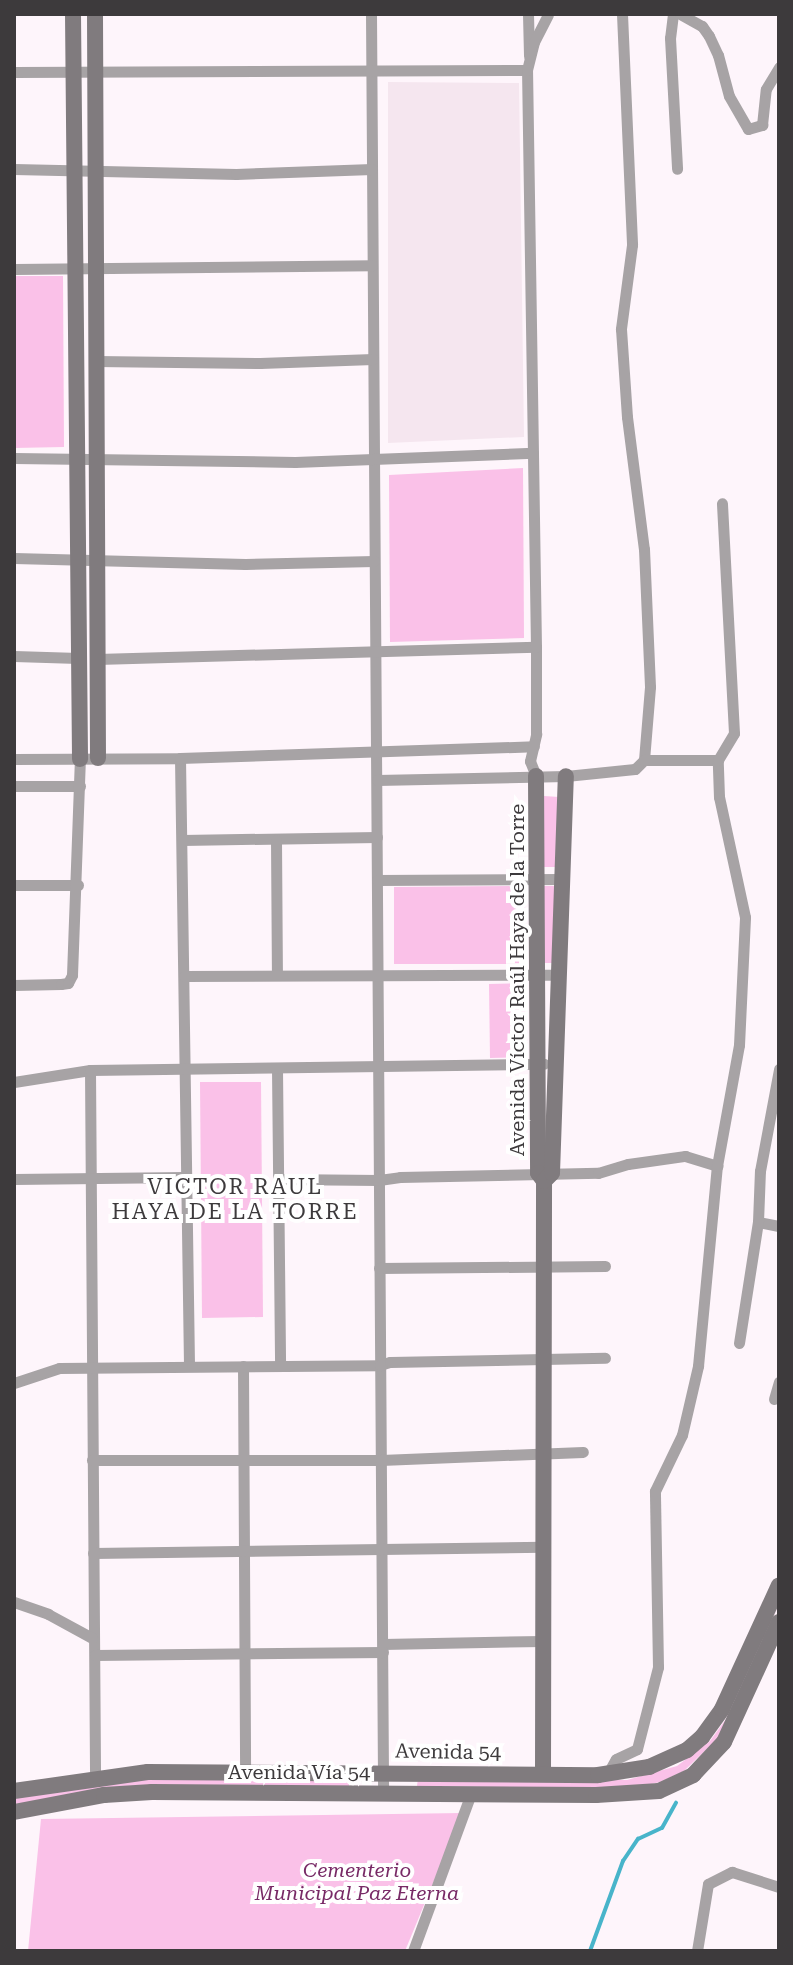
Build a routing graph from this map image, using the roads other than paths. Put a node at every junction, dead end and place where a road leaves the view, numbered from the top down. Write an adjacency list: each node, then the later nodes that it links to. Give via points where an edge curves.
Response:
1 (73, 14): 14 (street)
2 (95, 14): 15 (street)
3 (371, 14): 11 (street)
4 (528, 14): 9 (street)
5 (548, 14): 9 (street)
6 (622, 14): 48 (street, via 632,245 621,329 644,549 650,687)
7 (673, 14): 19 (street)
8 (680, 14): 10 (street, via 709,36 729,96 748,129 762,125 766,89)
9 (529, 57): 12 (street)
10 (779, 67)
11 (372, 69): 12 (street); 15 (street); 18 (street)
12 (527, 70): 27 (street)
13 (14, 72): 14 (street)
14 (74, 72): 15 (street); 16 (street)
15 (95, 73): 20 (street)
16 (74, 168): 17 (street); 20 (street); 24 (street)
17 (14, 169)
18 (372, 169): 20 (street); 21 (street)
19 (677, 169)
20 (96, 172): 22 (street)
21 (372, 265): 22 (street); 25 (street)
22 (96, 267): 24 (street); 26 (street)
23 (14, 269): 24 (street)
24 (74, 269): 29 (street)
25 (373, 359): 26 (street); 30 (street)
26 (96, 361): 31 (street)
27 (533, 453): 30 (street); 37 (street)
28 (14, 458): 29 (street)
29 (75, 458): 31 (street); 34 (street)
30 (375, 460): 31 (street); 36 (street)
31 (97, 462): 35 (street)
32 (722, 503): 49 (street, via 734,733)
33 (14, 558): 34 (street)
34 (77, 559): 35 (street); 40 (street)
35 (97, 561): 36 (street); 41 (street)
36 (374, 561): 38 (street)
37 (536, 647): 38 (street); 42 (street)
38 (375, 652): 41 (street); 43 (street)
39 (14, 656): 40 (street)
40 (78, 658): 47 (street)
41 (97, 659): 44 (street)
42 (534, 746): 43 (street); 50 (street, via 530,761)
43 (376, 753): 45 (street); 52 (street)
44 (98, 758): 45 (street); 47 (street)
45 (180, 758): 56 (street)
46 (14, 759): 47 (street)
47 (80, 759): 54 (street)
48 (644, 760): 49 (street); 51 (street, via 635,769)
49 (718, 760): 77 (street, via 719,797 745,917 739,1045)
50 (536, 776): 51 (street); 52 (street); 58 (street, Avenida Víctor Raúl Haya de la Torre)
51 (566, 776): 59 (street, Avenida Víctor Raúl Haya de la Torre)
52 (377, 780): 55 (street)
53 (14, 786): 54 (street)
54 (80, 786): 62 (street)
55 (377, 837): 57 (street); 60 (street)
56 (182, 840): 57 (street); 67 (street)
57 (276, 840): 65 (street)
58 (537, 879): 59 (street); 60 (street); 64 (street, Avenida Víctor Raúl Haya de la Torre)
59 (563, 879): 66 (street, Avenida Víctor Raúl Haya de la Torre)
60 (377, 880): 63 (street)
61 (14, 885): 62 (street)
62 (78, 885): 68 (street, via 68,983)
63 (377, 974): 64 (street); 65 (street); 71 (street)
64 (537, 974): 66 (street); 70 (street, Avenida Víctor Raúl Haya de la Torre)
65 (277, 975): 67 (street)
66 (559, 975): 69 (street, Avenida Víctor Raúl Haya de la Torre)
67 (184, 976): 75 (street)
68 (14, 985)
69 (556, 1063): 70 (street); 78 (street, Avenida Víctor Raúl Haya de la Torre)
70 (538, 1064): 71 (street); 78 (street, Avenida Víctor Raúl Haya de la Torre)
71 (378, 1068): 72 (street); 83 (street)
72 (277, 1069): 75 (street); 82 (street)
73 (779, 1069): 84 (street, via 760,1171)
74 (90, 1070): 75 (street); 76 (street); 81 (street)
75 (184, 1071): 79 (street)
76 (14, 1082)
77 (717, 1166): 78 (street, via 685,1156 598,1173); 120 (street, via 698,1366 682,1435 655,1491 658,1667 637,1749 616,1759)
78 (545, 1175): 83 (street); 86 (street)
79 (184, 1177): 81 (street); 93 (street)
80 (14, 1179): 81 (street)
81 (90, 1179): 96 (street)
82 (278, 1179): 83 (street); 95 (street)
83 (379, 1180): 88 (street)
84 (758, 1222): 85 (street); 89 (street)
85 (779, 1226)
86 (544, 1265): 87 (street); 88 (street); 91 (street)
87 (605, 1266)
88 (379, 1268): 92 (street)
89 (739, 1343)
90 (605, 1358): 91 (street)
91 (542, 1360): 92 (street); 101 (street)
92 (380, 1365): 95 (street); 104 (street)
93 (189, 1366): 94 (street); 96 (street)
94 (243, 1366): 95 (street); 102 (street)
95 (280, 1366)
96 (91, 1367): 97 (street, via 59,1368); 103 (street)
97 (18, 1380)
98 (779, 1382): 99 (street)
99 (774, 1399)
100 (583, 1452): 101 (street)
101 (542, 1454): 104 (street); 105 (street)
102 (244, 1459): 103 (street); 104 (street); 107 (street)
103 (92, 1460): 108 (street)
104 (381, 1460): 106 (street)
105 (543, 1547): 106 (street); 113 (street)
106 (384, 1550): 107 (street); 114 (street)
107 (244, 1551): 108 (street); 115 (street)
108 (93, 1553): 112 (street)
109 (779, 1585): 120 (street, Avenida 54, via 722,1709 702,1737 663,1762)
110 (14, 1602): 112 (street)
111 (779, 1622): 124 (street, Avenida Vía 54, via 724,1742 683,1781 626,1795)
112 (92, 1638): 116 (street)
113 (543, 1641): 114 (street); 119 (street)
114 (383, 1648): 115 (street); 118 (street)
115 (244, 1651): 116 (street); 117 (street)
116 (95, 1655): 121 (street)
117 (245, 1771): 118 (street, Avenida 54); 121 (street, Avenida 54)
118 (384, 1771): 119 (street, Avenida 54); 123 (street)
119 (543, 1774): 120 (street, Avenida 54)
120 (607, 1775)
121 (95, 1777): 122 (street, Avenida 54)
122 (14, 1791)
123 (383, 1792): 124 (street, Avenida Vía 54); 125 (street, Avenida Vía 54, via 152,1792)
124 (471, 1793): 127 (street)
125 (14, 1812)
126 (779, 1887): 128 (street, via 732,1872 708,1884)
127 (413, 1951)
128 (697, 1951)

